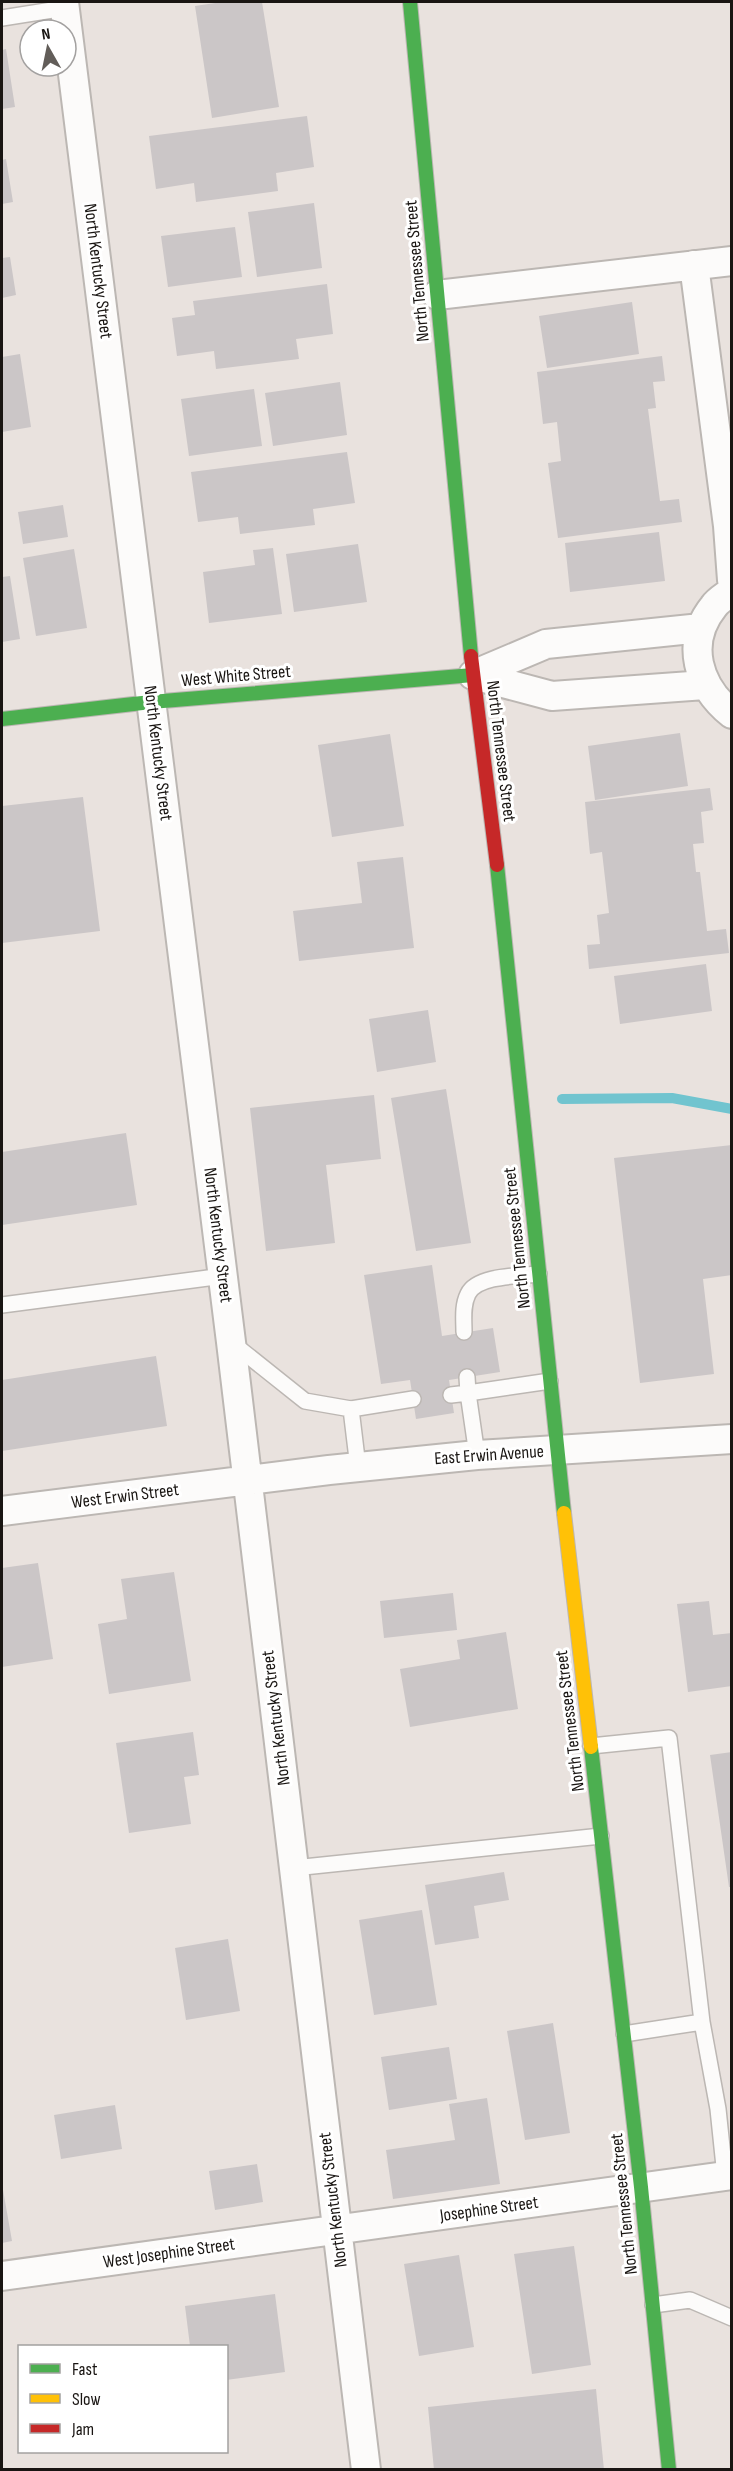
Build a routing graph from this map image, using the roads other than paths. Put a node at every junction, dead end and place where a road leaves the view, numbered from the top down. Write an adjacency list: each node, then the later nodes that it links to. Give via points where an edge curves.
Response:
1 (410, 2): 6 (street, North Tennessee Street)
2 (65, 5): 3 (lane); 12 (street, North Kentucky Street)
3 (2, 18)
4 (732, 261): 5 (street)
5 (694, 265): 6 (street); 7 (street)
6 (437, 295): 10 (street, North Tennessee Street)
7 (732, 580)
8 (732, 591): 9 (street, via 714,606)
9 (701, 628): 10 (street, via 546,644); 11 (street, via 699,666)
10 (473, 675): 11 (street, via 552,696); 12 (street, West White Street); 15 (street, North Tennessee Street, via 499,879)
11 (705, 685): 13 (street)
12 (151, 702): 14 (street, West White Street); 16 (street, North Kentucky Street)
13 (732, 714)
14 (2, 719)
15 (539, 1274): 18 (lane, via 475,1285 464,1311); 21 (street, North Tennessee Street)
16 (223, 1276): 17 (lane); 19 (street, North Kentucky Street)
17 (2, 1305)
18 (464, 1332)
19 (231, 1342): 25 (lane, via 305,1401); 30 (street, North Kentucky Street)
20 (467, 1377): 22 (lane)
21 (550, 1382): 22 (lane); 27 (street, North Tennessee Street)
22 (468, 1393): 23 (lane); 28 (lane)
23 (451, 1395)
24 (413, 1399): 25 (lane)
25 (351, 1409): 29 (lane)
26 (732, 1439): 27 (street, East Erwin Avenue)
27 (557, 1450): 28 (street, East Erwin Avenue); 32 (street, North Tennessee Street)
28 (477, 1455): 29 (street, East Erwin Avenue)
29 (358, 1467): 30 (street, East Erwin Avenue)
30 (248, 1480): 31 (street, West Erwin Street); 34 (street, North Kentucky Street)
31 (2, 1511)
32 (591, 1746): 33 (street, North Tennessee Street); 35 (lane, via 669,1737)
33 (601, 1836): 34 (lane); 36 (street, North Tennessee Street)
34 (294, 1868): 39 (street, North Kentucky Street)
35 (702, 2022): 36 (lane); 37 (lane)
36 (624, 2034): 38 (street, North Tennessee Street)
37 (728, 2175): 38 (street, Josephine Street)
38 (641, 2187): 39 (street, Josephine Street); 41 (street, North Tennessee Street)
39 (337, 2231): 40 (street, West Josephine Street); 43 (street, North Kentucky Street)
40 (2, 2276)
41 (653, 2306): 42 (lane, via 690,2300); 44 (street, North Tennessee Street)
42 (732, 2318)
43 (366, 2469)
44 (669, 2469)

